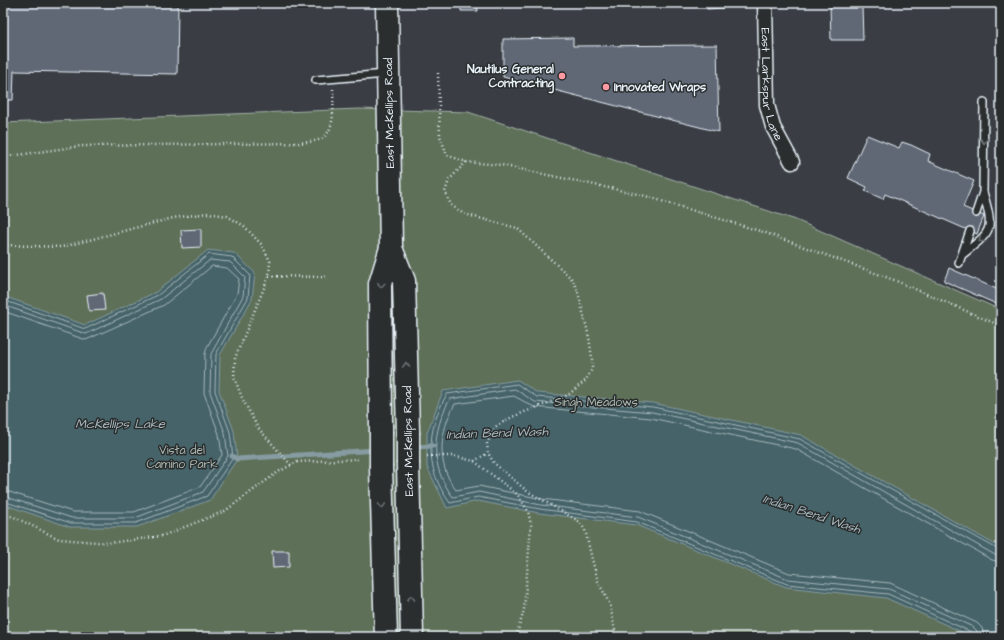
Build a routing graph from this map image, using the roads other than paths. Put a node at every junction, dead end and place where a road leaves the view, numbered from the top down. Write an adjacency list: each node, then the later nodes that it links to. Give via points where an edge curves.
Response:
1 (387, 3): 3 (main road, East McKellips Road)
2 (765, 3): 6 (street, East Larkspur Lane, via 767,104 773,127)
3 (388, 74): 4 (lane); 10 (main road, East McKellips Road)
4 (316, 80)
5 (984, 102): 7 (lane, one-way to 7)
6 (792, 162)
7 (983, 192): 8 (lane); 11 (lane, one-way to 11, via 991,219 986,236)
8 (976, 213)
9 (970, 231): 11 (lane)
10 (391, 248): 13 (main road, East McKellips Road, one-way to 13, bridge, via 380,284 381,467); 14 (main road, East McKellips Road, one-way to 10, bridge, via 418,460 408,432 404,280)
11 (962, 254): 12 (lane)
12 (959, 263)
13 (386, 637)
14 (412, 637)

